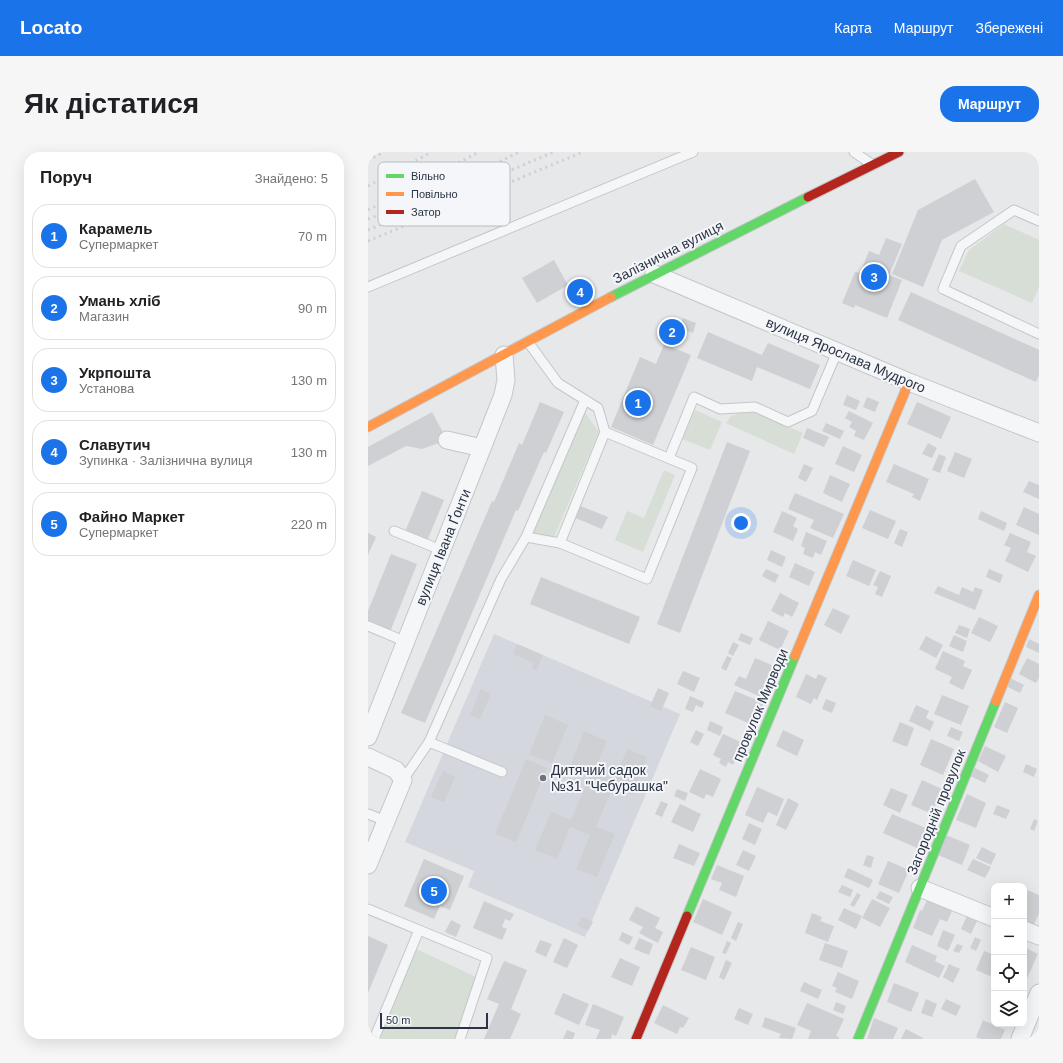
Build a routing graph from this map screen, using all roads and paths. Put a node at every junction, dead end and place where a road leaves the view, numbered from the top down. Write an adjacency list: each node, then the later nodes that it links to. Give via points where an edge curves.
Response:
1 (693, 152): 7 (lane)
2 (854, 152): 4 (lane)
3 (898, 152): 4 (street, Залізнична вулиця)
4 (873, 165): 6 (street, Залізнична вулиця)
5 (1039, 221): 8 (lane, via 1014,210 961,246 943,289)
6 (654, 274): 9 (street, Залізнична вулиця); 10 (street, вулиця Ярослава Мудрого)
7 (368, 287)
8 (1039, 334)
9 (528, 342): 11 (street, Залізнична вулиця); 13 (lane, via 558,383)
10 (837, 352): 12 (street, вулиця Ярослава Мудрого); 19 (lane, via 812,411 788,422 755,408 720,408 694,397)
11 (504, 354): 14 (street, Залізнична вулиця); 18 (street, вулиця Івана Ґонти, via 506,380 503,395)
12 (909, 382): 16 (street, вулиця Ярослава Мудрого); 45 (street, провулок Мирводи)
13 (585, 400): 15 (lane, via 598,408); 21 (lane)
14 (368, 426)
15 (605, 432): 19 (lane); 22 (lane)
16 (1039, 433)
17 (447, 440): 18 (street)
18 (482, 448): 23 (street, вулиця Івана Ґонти)
19 (669, 458): 22 (lane, via 692,468 647,579)
20 (394, 531): 23 (lane)
21 (526, 537): 22 (lane); 29 (lane, via 501,579)
22 (560, 543)
23 (441, 550): 26 (street, вулиця Івана Ґонти)
24 (1039, 595): 36 (street, Загородній провулок)
25 (368, 626): 26 (lane)
26 (404, 642): 27 (street, вулиця Івана Ґонти)
27 (374, 706): 28 (street, вулиця Івана Ґонти)
28 (368, 737)
29 (429, 742): 31 (lane); 32 (lane)
30 (368, 757): 32 (street, via 396,770)
31 (502, 772)
32 (402, 780): 34 (street)
33 (368, 814): 34 (lane)
34 (386, 821): 35 (street)
35 (368, 865)
36 (920, 888): 38 (street); 46 (street, Загородній провулок)
37 (368, 909): 39 (lane)
38 (991, 917)
39 (419, 930): 43 (lane); 44 (lane, via 487,958)
40 (1027, 931): 41 (street)
41 (1039, 936)
42 (1039, 992): 47 (street)
43 (374, 1039)
44 (460, 1039)
45 (636, 1039)
46 (858, 1039)
47 (1020, 1039)

